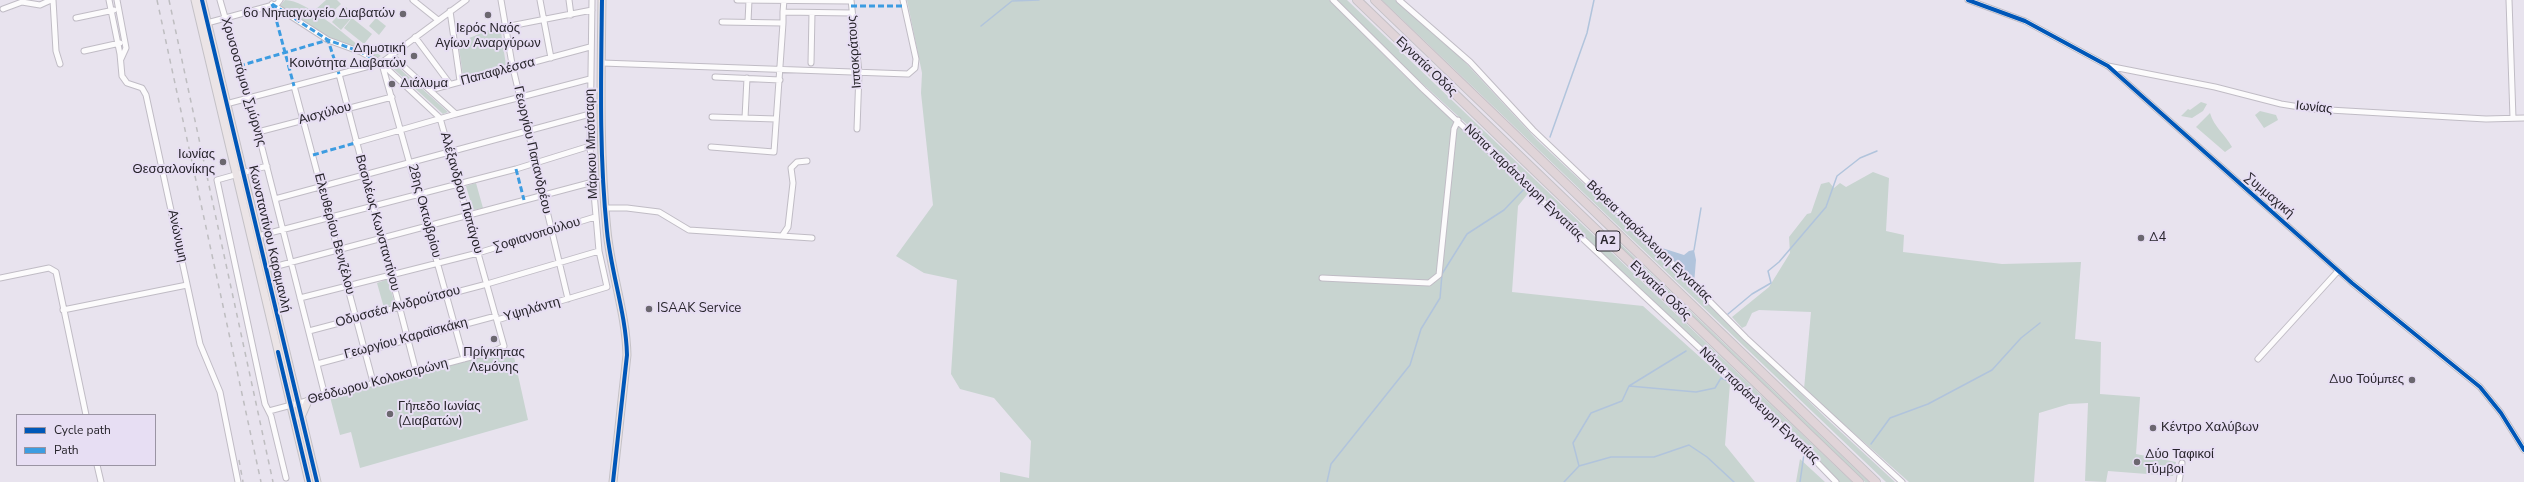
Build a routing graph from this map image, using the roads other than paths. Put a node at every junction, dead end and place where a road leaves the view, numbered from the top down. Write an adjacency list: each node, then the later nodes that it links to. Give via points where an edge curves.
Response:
1 (52, 0): 29 (street, via 42,4 20,2); 58 (street, via 56,51)
2 (109, 0): 32 (street, Ανώνυμη)
3 (117, 0): 30 (street)
4 (195, 0): 101 (main road, Κωνσταντίνου Καραμανλή)
5 (202, 0): 44 (main road, Κωνσταντίνου Καραμανλή)
6 (220, 0): 39 (street, Χρυσοστόμου Σμύρνης)
7 (280, 0): 28 (street, via 277,4)
8 (413, 0): 40 (street)
9 (465, 0): 33 (street)
10 (501, 0): 46 (street, Γεωργίου Παπανδρέου)
11 (540, 0): 41 (street)
12 (569, 0): 37 (street)
13 (592, 0): 31 (street, Μάρκου Μπότσαρη)
14 (602, 0): 56 (main road)
15 (737, 0): 16 (street)
16 (748, 0): 17 (street); 43 (street)
17 (754, 0): 18 (street)
18 (784, 0): 19 (street); 34 (street)
19 (810, 0): 20 (street)
20 (851, 0): 36 (street, Ιπποκράτους)
21 (904, 0): 63 (street, via 916,68 908,74)
22 (1333, 0): 88 (street, Νότια παράπλευρη Εγνατίας)
23 (1357, 0): 169 (highway, Εγνατία Οδός / Α2)
24 (1375, 0): 170 (highway, Εγνατία Οδός / Α2)
25 (1399, 0): 171 (street, Βόρεια παράπλευρη Εγνατίας, via 1470,62 1533,130 1746,338)
26 (1968, 0): 59 (street, Συμμαχική, via 2025,21)
27 (2509, 0): 84 (street)
28 (271, 2): 39 (street); 55 (street, Αλέξανδρου Παπάγου, via 328,40 361,52)
29 (3, 9)
30 (118, 9): 32 (street); 48 (street)
31 (592, 10): 37 (street); 50 (street, Μάρκου Μπότσαρη)
32 (111, 11): 38 (street); 49 (street, Ανώνυμη)
33 (450, 12): 40 (street); 70 (street)
34 (783, 12): 35 (street); 45 (street)
35 (812, 12): 36 (street); 57 (street)
36 (852, 13): 63 (street, Ιπποκράτους)
37 (571, 15): 41 (street)
38 (76, 18)
39 (226, 18): 44 (street); 75 (street, Χρυσοστόμου Σμύρνης)
40 (438, 20): 47 (street)
41 (544, 21): 46 (street); 53 (street)
42 (722, 22): 43 (street)
43 (748, 22): 45 (street)
44 (207, 23): 77 (main road, Κωνσταντίνου Καραμανλή)
45 (783, 23): 61 (street)
46 (505, 27): 60 (street, Γεωργίου Παπανδρέου)
47 (415, 37): 52 (street); 71 (street)
48 (125, 42): 49 (street); 54 (street, via 125,53)
49 (118, 43): 51 (street); 54 (street, Ανώνυμη)
50 (590, 47): 53 (street, Παπαφλέσσα); 68 (street, Μάρκου Μπότσαρη)
51 (84, 51)
52 (391, 55): 55 (street); 73 (street)
53 (550, 58): 60 (street, Παπαφλέσσα)
54 (121, 59): 133 (street, Ανώνυμη, via 124,82 138,86 146,95)
55 (381, 63): 64 (street); 74 (street, 28ης Οκτωβρίου); 82 (street, Αλέξανδρου Παπάγου)
56 (602, 63): 61 (street); 110 (main road, via 600,143)
57 (811, 63)
58 (60, 64)
59 (2108, 66): 62 (street, Ιωνίας); 65 (street, Συμμαχική)
60 (513, 68): 70 (street, Παπαφλέσσα); 76 (street, Γεωργίου Παπανδρέου)
61 (780, 68): 63 (street); 69 (street)
62 (2123, 69): 65 (street); 84 (street, Ιωνίας, via 2312,109)
63 (859, 72): 89 (street, Ιπποκράτους)
64 (339, 74): 72 (street); 78 (street, Βασιλέως Κωνσταντίνου)
65 (2118, 76): 128 (street, Συμμαχική)
66 (714, 77): 67 (street)
67 (747, 78): 69 (street); 83 (street)
68 (590, 79): 76 (street); 80 (street, Μάρκου Μπότσαρη)
69 (780, 80): 86 (street)
70 (460, 81): 71 (street, Παπαφλέσσα)
71 (450, 84): 73 (street, Παπαφλέσσα)
72 (294, 86): 75 (street); 87 (street, Ελευθερίου Βενιζέλου)
73 (430, 90): 79 (street)
74 (392, 97): 78 (street, Αισχύλου); 90 (street, 28ης Οκτωβρίου)
75 (248, 98): 77 (street); 92 (street, Χρυσοστόμου Σμύρνης)
76 (520, 98): 79 (street); 91 (street, Γεωργίου Παπανδρέου)
77 (226, 104): 101 (main road, Κωνσταντίνου Καραμανλή)
78 (348, 108): 87 (street, Αισχύλου); 93 (street, Βασιλέως Κωνσταντίνου)
79 (456, 114): 82 (street)
80 (590, 114): 91 (street); 94 (street, Μάρκου Μπότσαρη)
81 (712, 117): 83 (street)
82 (440, 118): 90 (street); 96 (street, Αλέξανδρου Παπάγου)
83 (745, 118): 86 (street)
84 (2513, 118): 85 (street, Ιωνίας)
85 (2524, 118)
86 (776, 119): 95 (street, via 774,152)
87 (304, 120): 92 (street, Αισχύλου); 105 (street, Ελευθερίου Βενιζέλου)
88 (1458, 120): 131 (street, via 1454,129 1437,279 1429,283); 168 (street, Νότια παράπλευρη Εγνατίας, via 1770,414)
89 (857, 128)
90 (401, 130): 93 (street); 98 (street, 28ης Οκτωβρίου)
91 (527, 130): 96 (street); 99 (street, Γεωργίου Παπανδρέου)
92 (258, 132): 100 (street, Χρυσοστόμου Σμύρνης)
93 (355, 143): 102 (street, Βασιλέως Κωνσταντίνου)
94 (590, 146): 99 (street); 103 (street, Μάρκου Μπότσαρη)
95 (711, 147)
96 (450, 152): 98 (street); 104 (street, Αλέξανδρου Παπάγου)
97 (807, 161): 118 (street, via 797,162 791,168 793,183 788,227)
98 (410, 163): 102 (street); 106 (street, 28ης Οκτωβρίου)
99 (535, 163): 104 (street); 107 (street, Γεωργίου Παπανδρέου)
100 (267, 166): 101 (street); 108 (street, Χρυσοστόμου Σμύρνης)
101 (239, 174): 117 (main road, Κωνσταντίνου Καραμανλή); 155 (main road, Κωνσταντίνου Καραμανλή); 156 (street, via 217,180)
102 (364, 176): 105 (street); 109 (street, Βασιλέως Κωνσταντίνου)
103 (593, 182): 107 (street); 113 (street, Μάρκου Μπότσαρη)
104 (459, 183): 106 (street); 111 (street, Αλέξανδρου Παπάγου)
105 (321, 187): 108 (street); 112 (street, Ελευθερίου Βενιζέλου)
106 (419, 194): 109 (street); 114 (street, 28ης Οκτωβρίου)
107 (543, 195): 111 (street); 116 (street, Γεωργίου Παπανδρέου)
108 (275, 198): 115 (street, Χρυσοστόμου Σμύρνης)
109 (373, 206): 112 (street); 120 (street, Βασιλέως Κωνσταντίνου)
110 (605, 208): 118 (street, via 659,212 688,230); 167 (main road, via 608,245 627,350)
111 (468, 215): 114 (street); 123 (street, Αλέξανδρου Παπάγου)
112 (329, 218): 115 (street); 121 (street, Ελευθερίου Βενιζέλου)
113 (595, 218): 116 (street, Σοφιανοπούλου); 122 (street, Μάρκου Μπότσαρη)
114 (428, 226): 120 (street); 126 (street, 28ης Οκτωβρίου)
115 (283, 230): 117 (street); 124 (street, Χρυσοστόμου Σμύρνης)
116 (550, 230): 123 (street, Σοφιανοπούλου); 125 (street, Γεωργίου Παπανδρέου)
117 (258, 236): 127 (main road, Κωνσταντίνου Καραμανλή)
118 (782, 236): 119 (street)
119 (812, 238)
120 (381, 239): 121 (street); 129 (street, Βασιλέως Κωνσταντίνου)
121 (338, 250): 124 (street); 134 (street, Ελευθερίου Βενιζέλου)
122 (599, 251): 125 (street, Οδυσσέα Ανδρούτσου); 135 (street, Μάρκου Μπότσαρη)
123 (478, 253): 126 (street, Σοφιανοπούλου); 132 (street, Αλέξανδρου Παπάγου)
124 (291, 262): 127 (street); 137 (street, Χρυσοστόμου Σμύρνης)
125 (558, 262): 132 (street, Οδυσσέα Ανδρούτσου); 138 (street, Γεωργίου Παπανδρέου)
126 (438, 264): 129 (street, Σοφιανοπούλου); 136 (street, 28ης Οκτωβρίου)
127 (266, 269): 155 (main road, Κωνσταντίνου Καραμανλή)
128 (2338, 270): 149 (street); 159 (street, Συμμαχική, via 2480,388 2501,413)
129 (391, 275): 134 (street, Σοφιανοπούλου); 139 (street, Βασιλέως Κωνσταντίνου)
130 (0, 278): 140 (street, via 53,269 56,272)
131 (1322, 278)
132 (487, 284): 136 (street, Οδυσσέα Ανδρούτσου); 142 (street, Αλέξανδρου Παπάγου)
133 (187, 285): 140 (street); 164 (street, Ανώνυμη, via 200,344 220,392)
134 (348, 286): 137 (street, Σοφιανοπούλου); 141 (street, Ελευθερίου Βενιζέλου)
135 (607, 287): 138 (street, Υψηλάντη)
136 (447, 295): 139 (street, Οδυσσέα Ανδρούτσου); 143 (street, 28ης Οκτωβρίου)
137 (300, 298): 144 (street, Χρυσοστόμου Σμύρνης)
138 (568, 299): 142 (street, Υψηλάντη)
139 (400, 307): 141 (street, Οδυσσέα Ανδρούτσου); 145 (street, Βασιλέως Κωνσταντίνου)
140 (63, 310): 157 (street)
141 (356, 318): 144 (street, Οδυσσέα Ανδρούτσου); 147 (street, Ελευθερίου Βενιζέλου)
142 (496, 318): 143 (street, Γεωργίου Καραϊσκάκη); 146 (street, Αλέξανδρου Παπάγου)
143 (455, 326): 145 (street, Γεωργίου Καραϊσκάκη); 148 (street, 28ης Οκτωβρίου)
144 (309, 331): 150 (street, Χρυσοστόμου Σμύρνης)
145 (408, 338): 147 (street, Γεωργίου Καραϊσκάκη); 151 (street, Βασιλέως Κωνσταντίνου)
146 (504, 346): 148 (street, Θεόδωρου Κολοκοτρώνη)
147 (364, 350): 150 (street, Γεωργίου Καραϊσκάκη); 152 (street, Ελευθερίου Βενιζέλου)
148 (464, 358): 151 (street, Θεόδωρου Κολοκοτρώνη)
149 (2258, 359)
150 (317, 364): 153 (street, Χρυσοστόμου Σμύρνης)
151 (416, 371): 152 (street, Θεόδωρου Κολοκοτρώνη)
152 (373, 382): 153 (street, Θεόδωρου Κολοκοτρώνη)
153 (325, 396): 154 (street, Θεόδωρου Κολοκοτρώνη)
154 (308, 401): 155 (street, Θεόδωρου Κολοκοτρώνη); 158 (main road)
155 (294, 405): 156 (street, Θεόδωρου Κολοκοτρώνη); 158 (main road, Κωνσταντίνου Καραμανλή); 165 (main road, Κωνσταντίνου Καραμανλή)
156 (269, 411): 162 (street)
157 (86, 414)
158 (301, 417): 166 (main road, Κωνσταντίνου Καραμανλή)
159 (2524, 450)
160 (2182, 463): 172 (street)
161 (97, 466): 163 (street)
162 (286, 478)
163 (100, 482)
164 (238, 482)
165 (309, 482)
166 (316, 482)
167 (613, 482)
168 (1836, 482)
169 (1859, 482)
170 (1876, 482)
171 (1902, 482)
172 (2179, 482)

